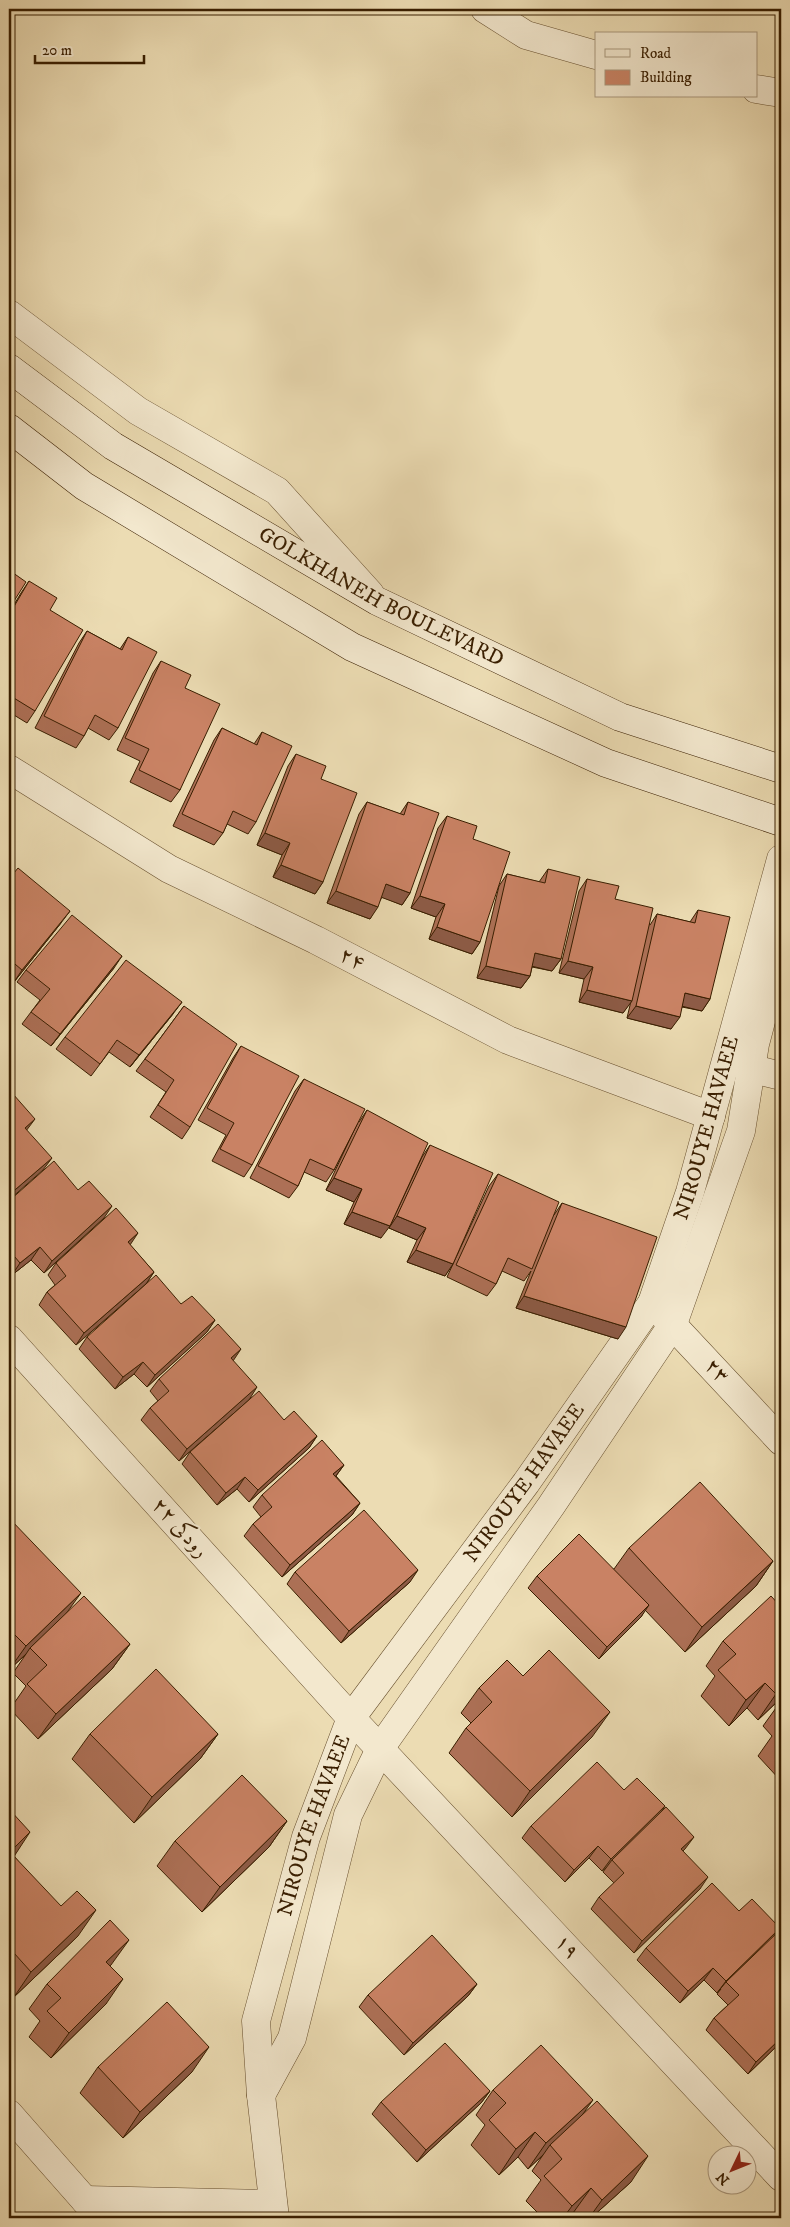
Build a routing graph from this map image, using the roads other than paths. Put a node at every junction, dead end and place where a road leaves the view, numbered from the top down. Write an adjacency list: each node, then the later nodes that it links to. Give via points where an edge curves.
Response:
1 (486, 9): 2 (street, via 526,36)
2 (595, 55)
3 (758, 89): 4 (street)
4 (781, 93)
5 (9, 314): 8 (street, via 138,411 277,491)
6 (9, 368): 8 (street, GOLKHANEH BOULEVARD, via 113,446)
7 (9, 428): 11 (street, via 84,486 352,647 606,763)
8 (376, 601): 10 (street, GOLKHANEH BOULEVARD, via 620,717)
9 (9, 769): 16 (street, ۲۴, via 169,869 316,940 508,1040)
10 (781, 769)
11 (781, 822)
12 (781, 859): 16 (street, NIROUYE HAVAEE)
13 (781, 945): 14 (street, NIROUYE HAVAEE, via 756,1044)
14 (753, 1069): 15 (street); 17 (street, NIROUYE HAVAEE)
15 (781, 1076)
16 (711, 1116): 17 (street, ۲۴); 18 (street, NIROUYE HAVAEE, via 690,1192)
17 (741, 1131): 19 (street, NIROUYE HAVAEE)
18 (652, 1303): 19 (street, ۲۳); 22 (street, NIROUYE HAVAEE, via 526,1483)
19 (673, 1324): 21 (street, ۲۳); 23 (street, NIROUYE HAVAEE, via 551,1506)
20 (9, 1339): 22 (street, رودکی ۲۲)
21 (781, 1441)
22 (351, 1718): 23 (street, ۱۹); 24 (street, NIROUYE HAVAEE, via 306,1837 256,2021)
23 (381, 1747): 24 (street, NIROUYE HAVAEE, via 348,1815 292,2038); 26 (street, ۱۹)
24 (261, 2095): 28 (street, NIROUYE HAVAEE)
25 (9, 2114): 27 (street)
26 (781, 2177)
27 (93, 2209): 28 (street)
28 (274, 2211)

